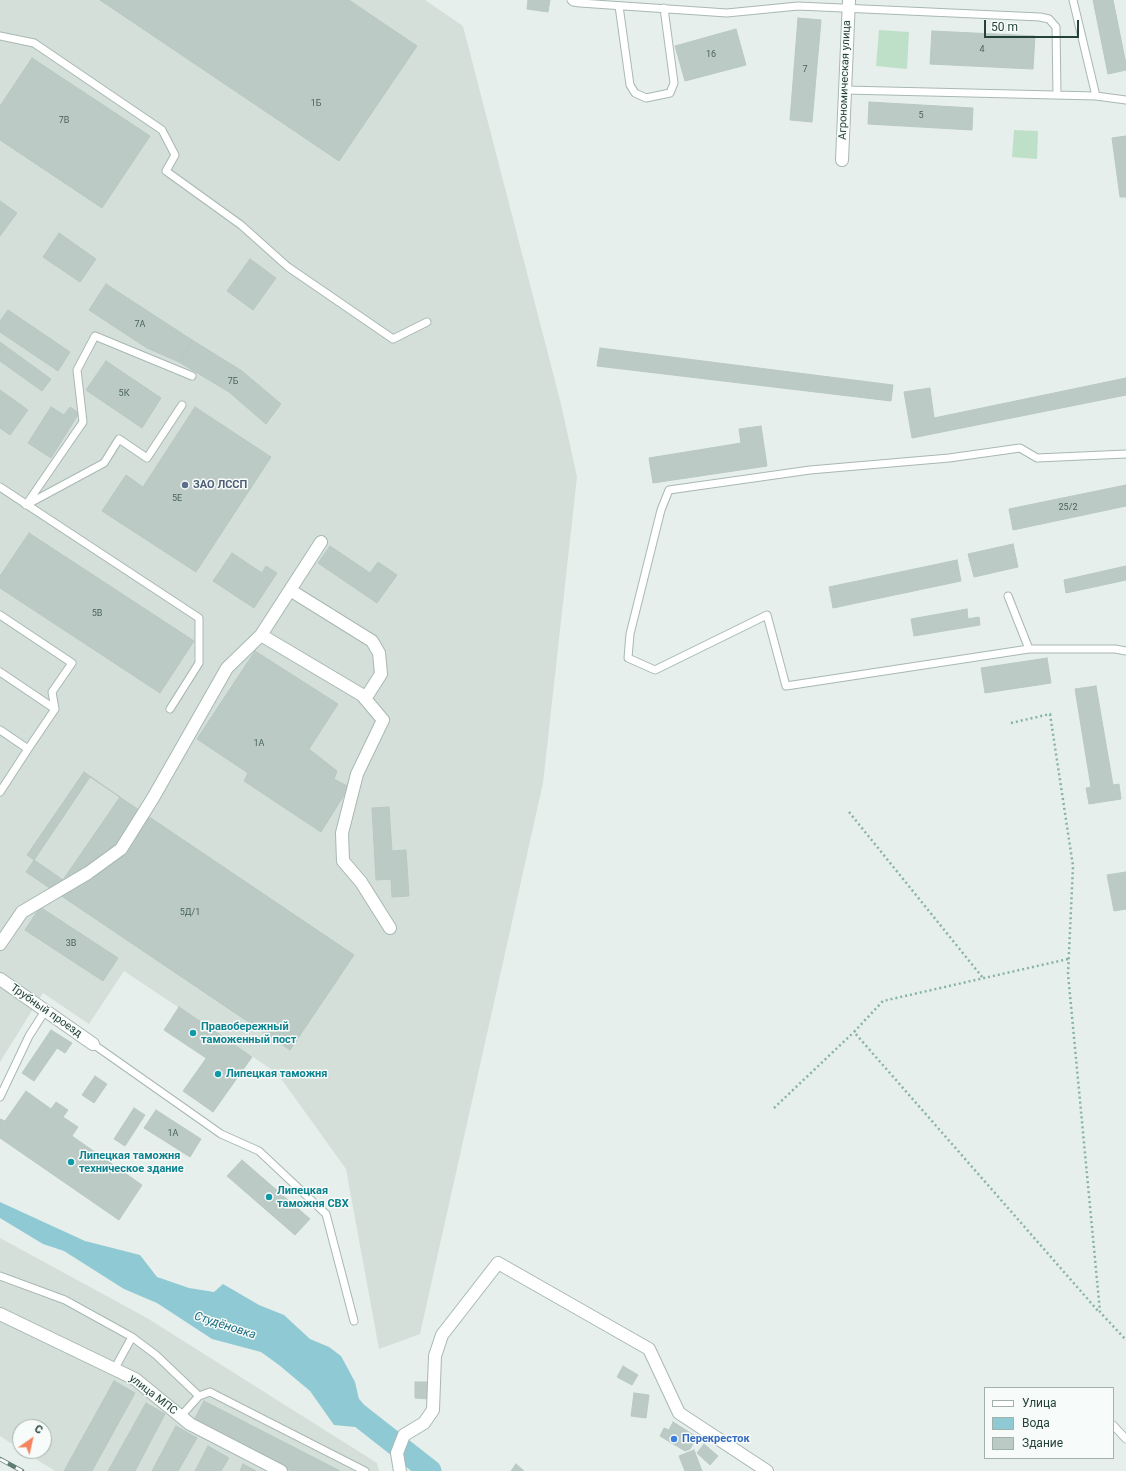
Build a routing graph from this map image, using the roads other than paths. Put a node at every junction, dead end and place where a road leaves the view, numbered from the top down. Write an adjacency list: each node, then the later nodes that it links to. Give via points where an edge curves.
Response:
1 (571, 0): 4 (lane)
2 (1073, 0): 9 (lane)
3 (848, 4): 5 (lane, via 727,13); 7 (street, Агрономическая улица); 8 (lane, via 1049,19 1056,27)
4 (619, 6): 5 (lane); 5 (lane, via 630,85 635,94 646,98 670,93 674,83)
5 (664, 8)
6 (0, 37): 12 (lane, via 34,43 162,130 175,155 166,171 241,224 288,267 393,339)
7 (845, 90): 8 (lane); 11 (street, Агрономическая улица)
8 (1057, 95): 9 (lane)
9 (1096, 96): 10 (lane)
10 (1126, 100)
11 (842, 160)
12 (428, 322)
13 (192, 376): 17 (lane, via 95,336 77,370 84,422)
14 (182, 405): 17 (lane, via 147,458 119,439 104,463)
15 (1126, 454): 23 (lane, via 1037,458 1020,448 949,458 810,470 669,490 661,510 630,634 628,658 655,670 768,615 786,686)
16 (0, 487): 17 (lane)
17 (26, 505): 28 (lane, via 199,618 199,664)
18 (321, 542): 19 (street)
19 (290, 590): 22 (street); 26 (street, via 372,641 378,653 381,674)
20 (1008, 596): 23 (lane)
21 (0, 615): 27 (lane, via 72,663 52,692)
22 (261, 635): 26 (street); 33 (street, via 227,668 121,849 88,874 22,912)
23 (1029, 649): 24 (lane)
24 (1126, 651)
25 (0, 672): 27 (lane)
26 (365, 699): 32 (street, via 383,720 357,774 342,833 343,862 361,882)
27 (55, 709): 30 (lane)
28 (170, 709)
29 (0, 730): 30 (lane)
30 (28, 749): 31 (lane)
31 (0, 792)
32 (390, 928)
33 (0, 944)
34 (0, 979): 35 (street, Трубный проезд)
35 (45, 1010): 36 (street, Трубный проезд); 37 (lane, via 29,1036)
36 (93, 1044): 40 (lane, via 221,1134 259,1151 326,1214)
37 (0, 1097)
38 (0, 1276): 41 (lane, via 65,1300)
39 (0, 1314): 42 (street, улица МПС)
40 (354, 1321)
41 (132, 1337): 42 (lane); 43 (lane)
42 (115, 1368): 44 (street, улица МПС, via 136,1379)
43 (199, 1396): 44 (lane); 49 (lane, via 210,1392)
44 (181, 1416): 48 (street, улица МПС, via 190,1424)
45 (1114, 1426): 46 (lane)
46 (1126, 1439)
47 (749, 1466): 50 (street, via 679,1413 649,1349 498,1263 442,1335 435,1356 433,1410 424,1423 404,1435 397,1453); 51 (street)
48 (281, 1471)
49 (365, 1471)
50 (400, 1471)
51 (767, 1471)

